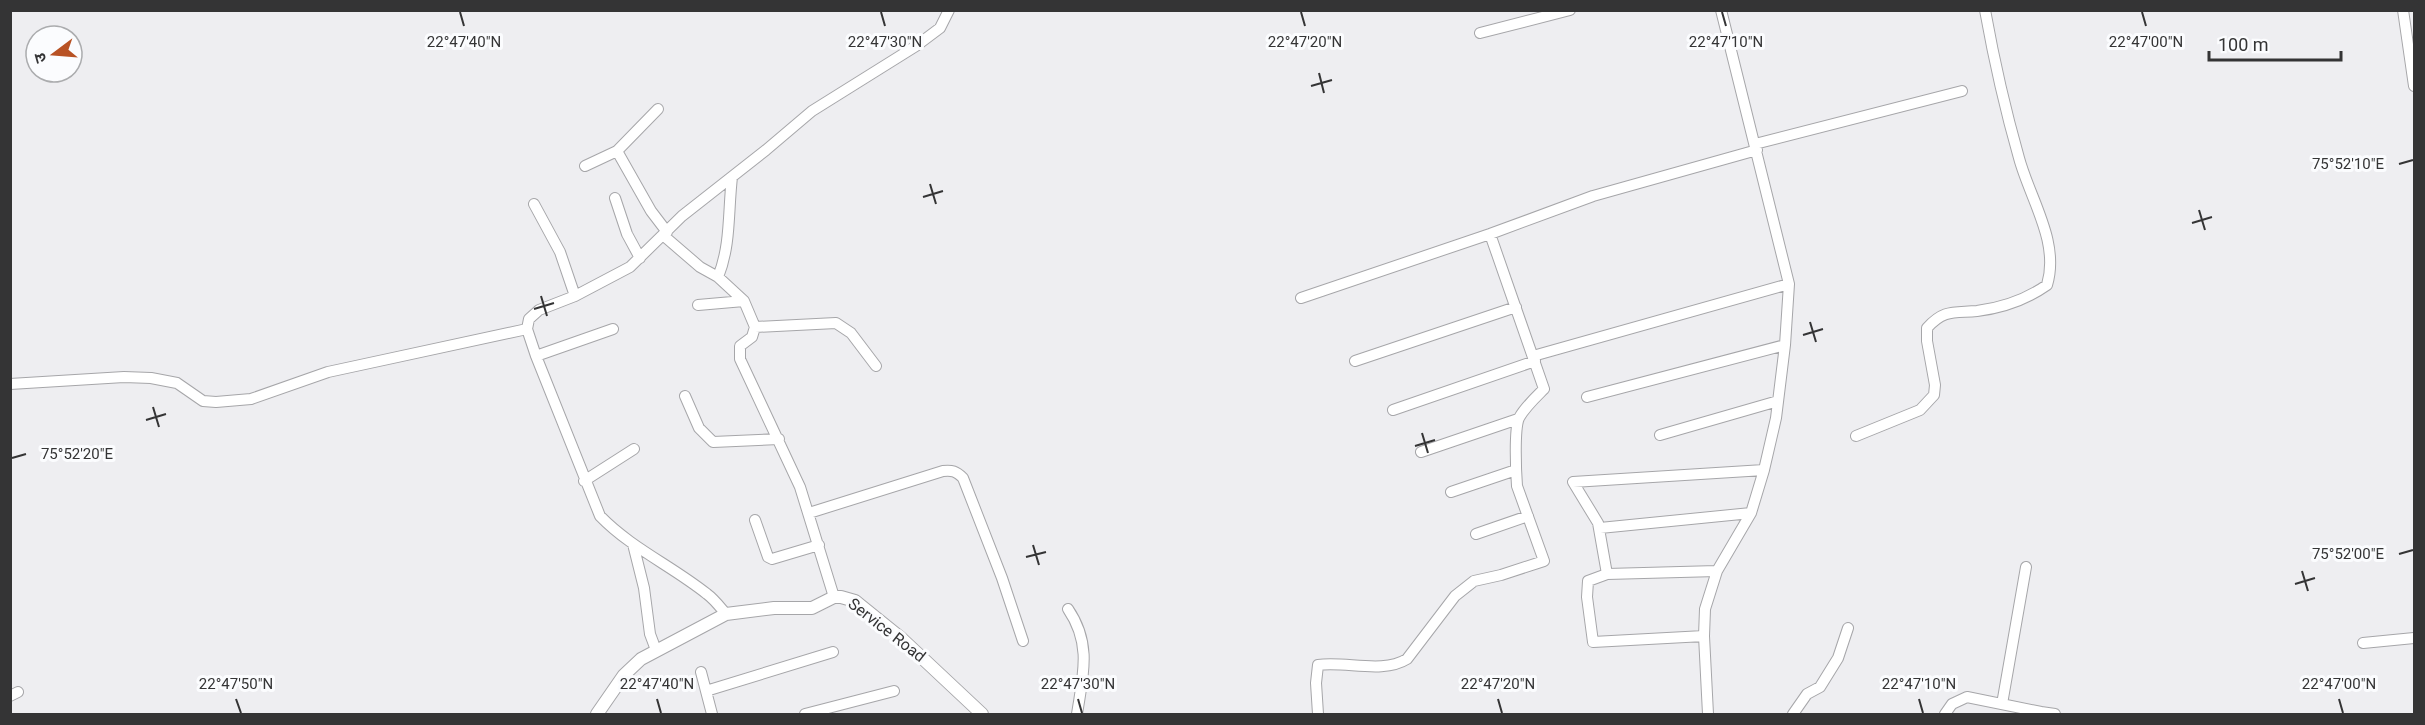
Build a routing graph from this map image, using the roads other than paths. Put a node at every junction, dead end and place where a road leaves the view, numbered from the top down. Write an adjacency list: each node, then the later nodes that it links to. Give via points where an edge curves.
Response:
1 (949, 10): 13 (street, via 940,28 812,111)
2 (1570, 10): 6 (street)
3 (1722, 10): 10 (street)
4 (1985, 10): 41 (street, via 2020,161 2046,235 2049,279 2047,285 2024,299 1938,316 1927,328 1934,396 1920,410)
5 (2403, 10): 7 (street)
6 (1480, 33)
7 (2415, 86)
8 (1962, 91): 10 (street)
9 (658, 109): 11 (street)
10 (1756, 147): 17 (street, via 1633,183); 20 (street)
11 (617, 151): 12 (street); 16 (street)
12 (585, 166)
13 (732, 177): 16 (street, via 682,216); 19 (street, via 728,244)
14 (615, 198): 18 (street)
15 (534, 204): 21 (street, via 560,252)
16 (666, 234): 18 (street); 19 (street, via 700,267)
17 (1490, 234): 22 (street); 25 (street)
18 (640, 258): 21 (street)
19 (718, 277): 23 (street)
20 (1789, 284): 29 (street); 31 (street)
21 (575, 296): 27 (street, via 539,310 529,319)
22 (1301, 298)
23 (744, 301): 24 (street); 26 (street)
24 (698, 305)
25 (1516, 307): 31 (street); 32 (street)
26 (755, 327): 33 (street, via 836,323 851,333); 42 (street, via 752,337 740,346 740,359)
27 (526, 329): 30 (street); 34 (street, via 328,372 251,399 203,401 177,383 151,378)
28 (613, 329): 30 (street)
29 (1785, 345): 36 (street); 37 (street)
30 (536, 356): 47 (street)
31 (1534, 359): 38 (street); 39 (street, via 1544,389)
32 (1355, 361)
33 (876, 366)
34 (10, 384)
35 (685, 396): 42 (street, via 699,428 713,442)
36 (1587, 398)
37 (1778, 401): 40 (street); 46 (street)
38 (1393, 410)
39 (1518, 419): 44 (street); 45 (street)
40 (1660, 435)
41 (1856, 436)
42 (779, 439): 49 (street)
43 (633, 449): 47 (street)
44 (1421, 452)
45 (1516, 470): 48 (street); 51 (street, via 1517,486)
46 (1764, 470): 50 (street); 53 (street, via 1573,482)
47 (584, 481): 55 (street, via 600,516)
48 (1451, 492)
49 (809, 513): 56 (street); 66 (street, via 943,471 956,472 963,478)
50 (1751, 513): 53 (street); 58 (street)
51 (1528, 516): 54 (street); 80 (street, via 1544,561 1474,580 1455,596 1407,659 1396,666 1318,665)
52 (755, 519): 56 (street, via 772,559)
53 (1600, 528): 59 (street)
54 (1476, 534)
55 (633, 544): 62 (street, via 708,594); 68 (street)
56 (819, 545): 60 (street)
57 (2026, 567): 73 (street)
58 (1717, 571): 59 (street); 64 (street, via 1705,609)
59 (1607, 574): 64 (street, via 1588,581 1593,642)
60 (834, 597): 62 (street, Service Road, via 812,608); 78 (street, Service Road, via 848,598 863,607)
61 (1068, 609): 79 (street, via 1077,622 1085,659)
62 (726, 614): 68 (street, Service Road)
63 (1848, 628): 82 (street, via 1838,658 1820,687 1807,694)
64 (1704, 636): 81 (street)
65 (2415, 638): 67 (street)
66 (1023, 641)
67 (2362, 644)
68 (656, 650): 75 (street, Service Road, via 624,675)
69 (833, 652): 71 (street)
70 (701, 672): 71 (street)
71 (706, 691): 76 (street)
72 (894, 691): 77 (street)
73 (2002, 704): 74 (street); 83 (street, via 1967,697 1952,704)
74 (2042, 713): 84 (street)
75 (597, 714)
76 (712, 714)
77 (805, 714)
78 (981, 714)
79 (1077, 714)
80 (1318, 714)
81 (1708, 714)
82 (1793, 714)
83 (1946, 714)
84 (2055, 714)

